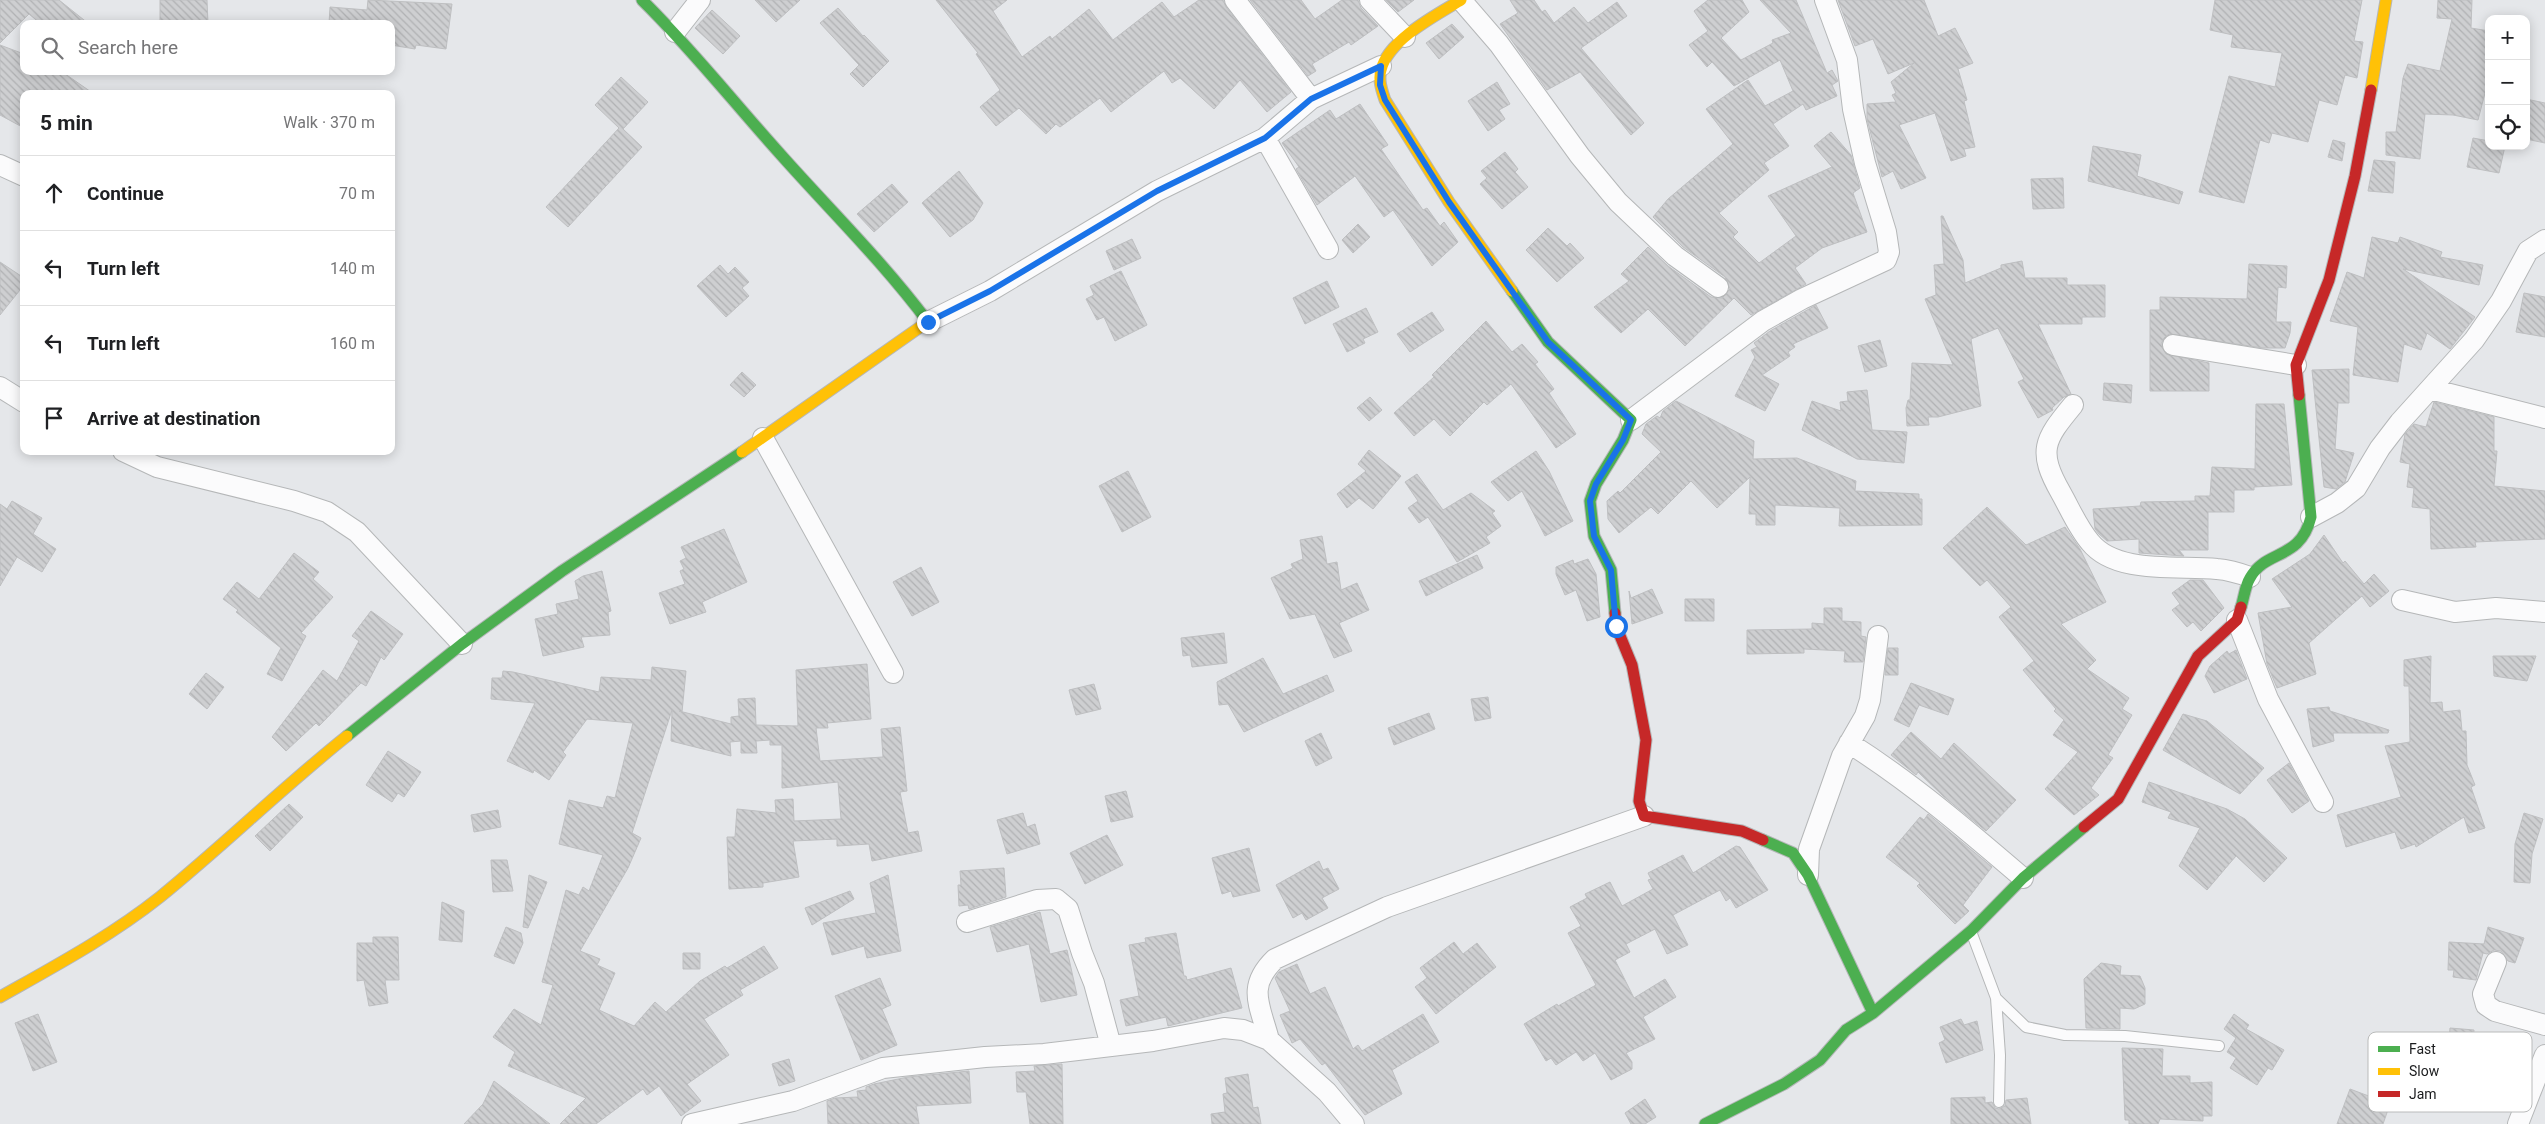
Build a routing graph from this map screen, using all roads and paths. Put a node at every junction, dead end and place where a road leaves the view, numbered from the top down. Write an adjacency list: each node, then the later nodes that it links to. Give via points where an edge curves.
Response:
1 (642, 0): 8 (street)
2 (700, 0): 8 (street)
3 (1235, 0): 11 (street)
4 (1370, 0): 9 (street)
5 (1461, 0): 9 (street); 17 (street, via 1499,44 1618,202 1675,256)
6 (1825, 0): 26 (street, via 1847,60 1853,109 1865,163 1886,232 1889,252 1886,260 1802,298 1763,321)
7 (2386, 0): 20 (street, via 2357,163 2331,273)
8 (675, 32): 18 (street, via 768,142 898,281)
9 (1405, 36): 10 (street)
10 (1381, 66): 11 (street); 26 (street, via 1380,85 1385,100 1449,202 1542,334)
11 (1311, 99): 12 (street)
12 (1265, 138): 16 (street); 18 (street, via 1157,191 990,291)
13 (0, 165): 14 (street)
14 (20, 174)
15 (2545, 240): 22 (street, via 2528,251 2501,301 2474,340)
16 (1328, 249)
17 (1718, 287)
18 (928, 322): 27 (street)
19 (2173, 344): 20 (street)
20 (2296, 365): 29 (street)
21 (0, 387): 23 (street)
22 (2430, 389): 25 (street); 29 (street, via 2385,442 2356,488)
23 (20, 400)
24 (2073, 406): 30 (street, via 2052,430 2046,447 2047,464 2090,543 2106,555 2140,566 2218,569)
25 (2545, 418)
26 (1631, 420): 39 (street, via 1590,501 1594,536 1611,570 1616,626 1632,665 1646,740 1639,801)
27 (763, 438): 35 (street, via 562,571); 36 (street)
28 (132, 455): 35 (street, via 158,467 327,512 357,532)
29 (2311, 517): 30 (street, via 2307,533 2298,544 2264,564)
30 (2250, 577): 33 (street)
31 (2402, 600): 32 (street, via 2455,612 2496,608)
32 (2545, 612)
33 (2237, 620): 38 (street, via 2268,699); 41 (street, via 2198,656 2118,799)
34 (1878, 636): 37 (street, via 1870,700)
35 (462, 644): 45 (street, via 291,781 160,898 91,946)
36 (893, 672)
37 (1849, 744): 40 (street, via 1809,849); 41 (street, via 1936,803)
38 (2323, 802)
39 (1644, 816): 40 (street, via 1742,831 1793,852); 49 (street, via 1387,907 1275,959 1262,971 1256,988)
40 (1808, 875): 47 (street)
41 (2024, 878): 43 (street)
42 (967, 922): 50 (street, via 1037,900 1056,898 1068,909 1094,983)
43 (1971, 931): 46 (lane); 47 (street)
44 (2496, 962): 48 (street, via 2483,994 2486,1005 2495,1011)
45 (0, 997)
46 (1996, 998): 51 (lane, via 2026,1026 2065,1035 2125,1036); 54 (lane)
47 (1873, 1013): 58 (street, via 1846,1030 1813,1065 1784,1084)
48 (2545, 1025)
49 (1269, 1040): 50 (street, via 1243,1030 1224,1028 1153,1042); 57 (street, via 1327,1092)
50 (1111, 1046): 56 (street, via 883,1068 793,1101)
51 (2219, 1046)
52 (2545, 1055): 53 (street)
53 (2532, 1088)
54 (1999, 1102)
55 (2523, 1112): 59 (street)
56 (694, 1124)
57 (1354, 1124)
58 (1705, 1124)
59 (2518, 1124)

